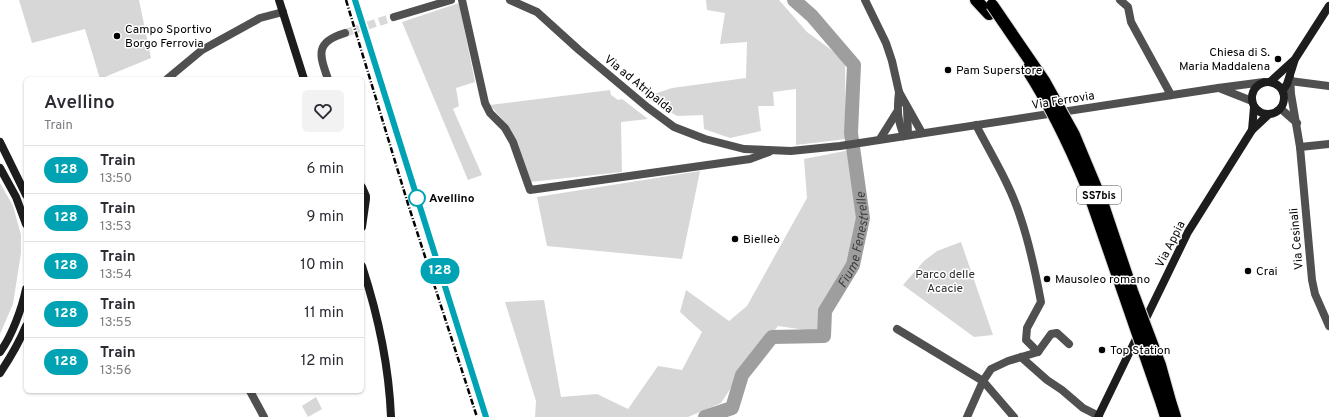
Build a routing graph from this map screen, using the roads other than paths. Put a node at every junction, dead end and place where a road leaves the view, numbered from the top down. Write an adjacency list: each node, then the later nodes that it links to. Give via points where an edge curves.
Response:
1 (279, 0): 10 (street)
2 (451, 0): 11 (street)
3 (462, 0): 40 (street, via 484,103 509,135 530,190 750,159)
4 (510, 0): 40 (street, Via ad Atripalda, via 537,12 579,50 674,127 705,139 744,149)
5 (865, 0): 22 (street, via 886,43)
6 (976, 0): 9 (highway, SS7bis)
7 (1120, 0): 24 (street, via 1128,8 1131,22)
8 (1329, 6): 13 (street)
9 (989, 7): 56 (highway, SS7bis, bridge, via 1033,79 1075,160)
10 (283, 12): 15 (street, via 260,18 202,50); 16 (street)
11 (394, 17)
12 (345, 32): 17 (street, via 333,36 324,44 322,62)
13 (1295, 59): 14 (street); 19 (street)
14 (1290, 71): 18 (street, Via Cesinali); 23 (street)
15 (169, 77)
16 (303, 77)
17 (327, 77)
18 (1290, 81): 20 (street); 23 (street, Via Cesinali)
19 (1267, 82): 21 (street, Via Ferrovia); 23 (street, via 1278,85); 26 (street, via 1253,91)
20 (1329, 86)
21 (1218, 88): 24 (street, Via Ferrovia); 26 (street)
22 (899, 92): 25 (street); 28 (street)
23 (1287, 92): 27 (street); 30 (street, Via Cesinali)
24 (1171, 95): 31 (street, Via Ferrovia)
25 (906, 103): 33 (street); 34 (street)
26 (1253, 104): 29 (street, via 1258,111); 32 (street, Via Appia)
27 (1281, 109): 29 (street); 30 (street)
28 (897, 112): 34 (street); 35 (street)
29 (1268, 114): 32 (street, Via Appia)
30 (1297, 123): 39 (street, Via Cesinali)
31 (976, 125): 33 (street, Via Ferrovia); 51 (street, via 1022,220 1041,302 1027,328 1026,340)
32 (1252, 130): 61 (street, Via Appia, via 1188,232)
33 (922, 133): 34 (street, Via Ferrovia)
34 (906, 136): 35 (street, Via Ferrovia)
35 (880, 140): 37 (street, Via Ferrovia)
36 (0, 142): 42 (street)
37 (865, 142): 40 (street, Via ad Atripalda)
38 (1329, 144): 39 (street)
39 (1300, 147): 46 (street, Via Cesinali, via 1312,280 1315,294)
40 (773, 150)
41 (0, 168): 43 (street, via 16,197)
42 (24, 191)
43 (24, 219)
44 (364, 273): 58 (street, via 379,328 390,390)
45 (24, 299): 50 (street, via 16,322)
46 (1329, 326)
47 (897, 328): 54 (street)
48 (24, 331): 53 (street)
49 (1069, 344): 51 (street, via 1057,333 1051,334)
50 (0, 352)
51 (1038, 352): 52 (street)
52 (1021, 357): 54 (street, via 992,369); 61 (street, via 1047,380)
53 (0, 373)
54 (983, 381): 59 (street); 60 (street)
55 (251, 393): 57 (street)
56 (1166, 402): 62 (highway, SS7bis); 63 (highway, SS7bis)
57 (264, 417)
58 (391, 417)
59 (967, 417)
60 (1014, 417)
61 (1098, 417)
62 (1166, 417)
63 (1175, 417)

